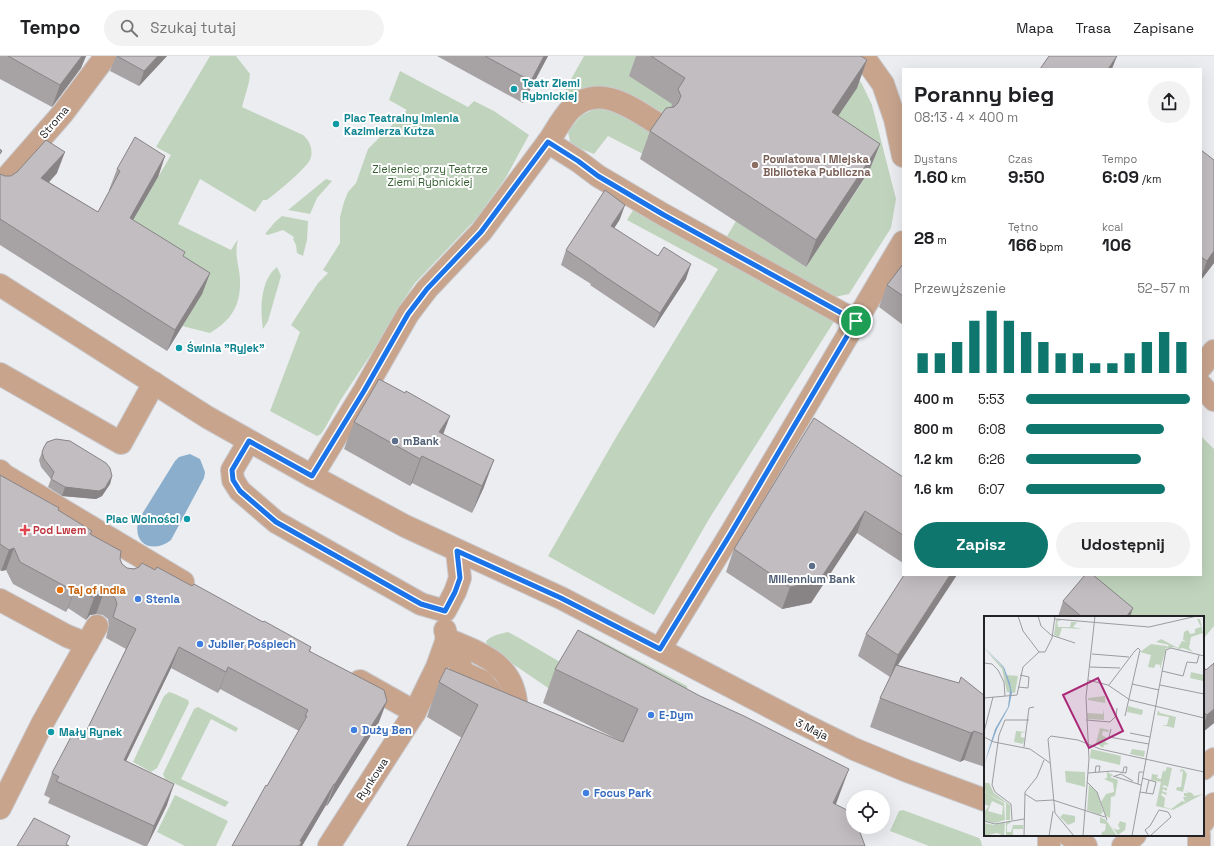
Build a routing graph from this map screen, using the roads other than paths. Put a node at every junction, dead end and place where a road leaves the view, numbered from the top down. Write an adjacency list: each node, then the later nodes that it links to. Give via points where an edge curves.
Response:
1 (106, 56): 6 (street, Stroma, via 63,113)
2 (863, 56): 5 (street, via 883,84)
3 (658, 124): 4 (street, via 619,101 594,98 570,110)
4 (548, 142): 9 (street, via 598,176); 18 (street, via 481,232 427,289 408,314)
5 (902, 152)
6 (0, 185)
7 (902, 244): 9 (street)
8 (0, 285): 13 (street)
9 (856, 321): 24 (street, via 731,533)
10 (1214, 351): 11 (street)
11 (1202, 366)
12 (0, 374): 13 (street, via 121,443)
13 (154, 383): 16 (street)
14 (1202, 386): 15 (street)
15 (1214, 400)
16 (249, 441): 18 (street); 22 (street, via 232,470 233,480 240,491 259,508 276,522 421,604)
17 (0, 471): 20 (street, via 130,563)
18 (312, 476): 19 (street)
19 (457, 551): 22 (street, via 460,578); 24 (street, via 561,598)
20 (201, 592)
21 (0, 600): 33 (street, via 67,636 92,635 42,724)
22 (445, 611): 23 (street, via 443,626)
23 (447, 638): 26 (street, via 499,665 510,679); 27 (street, via 464,673 482,681 490,691 496,705); 28 (street, Rynkowa, via 437,667)
24 (653, 645): 31 (street, 3 Maja, via 854,749)
25 (346, 673): 28 (street)
26 (516, 701)
27 (494, 710)
28 (415, 712): 38 (street, Rynkowa)
29 (1214, 759): 30 (street)
30 (1204, 768)
31 (984, 800)
32 (1214, 804): 34 (street)
33 (0, 808)
34 (1204, 820)
35 (1070, 836): 39 (street)
36 (1134, 836): 40 (street)
37 (1200, 836): 41 (street)
38 (330, 846)
39 (1086, 846)
40 (1124, 846)
41 (1199, 846)

